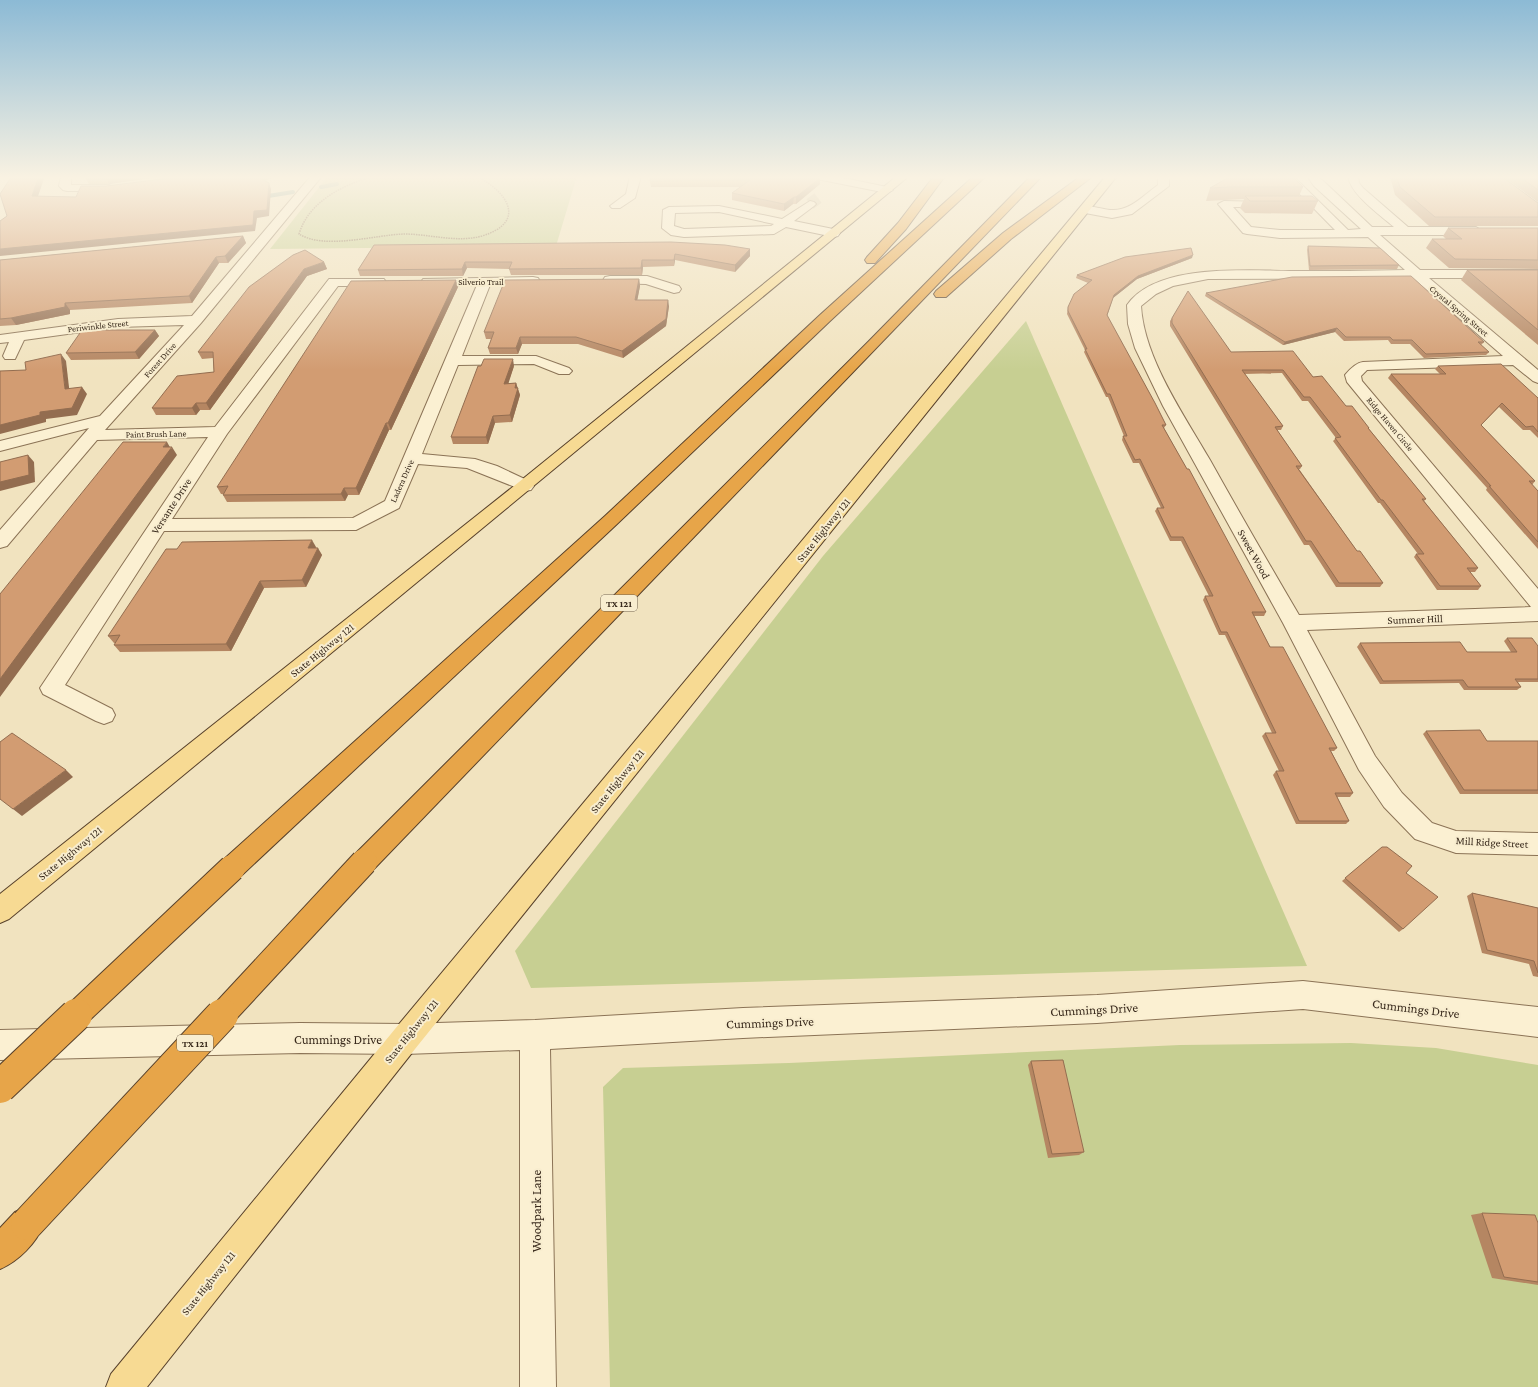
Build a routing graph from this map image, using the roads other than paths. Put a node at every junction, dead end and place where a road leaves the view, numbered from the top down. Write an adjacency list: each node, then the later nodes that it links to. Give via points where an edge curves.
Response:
1 (263, 241): 18 (street, Forest Drive)
2 (825, 241): 32 (main road, State Highway 121)
3 (888, 241): 17 (highway, via 840,293)
4 (910, 241): 17 (highway)
5 (974, 241): 21 (highway, TX 121)
6 (1002, 241): 21 (highway, via 908,324)
7 (1061, 241): 44 (main road, State Highway 121)
8 (1380, 241): 9 (street, Crystal Spring Street)
9 (1416, 274): 10 (street); 23 (street, Crystal Spring Street); 37 (street, Sweet Wood, via 1208,275 1169,281 1134,305 1135,324 1142,348 1171,406)
10 (1538, 274)
11 (601, 280): 16 (street, via 647,280)
12 (547, 281): 15 (street, Silverio Trail)
13 (390, 282): 28 (street, Versante Drive, via 334,282)
14 (413, 282): 15 (street, Silverio Trail)
15 (485, 282): 24 (street, Ladera Drive)
16 (674, 290)
17 (825, 318): 46 (highway, bridge, via 606,525 232,868)
18 (196, 320): 19 (street, Periwinkle Street, via 118,323); 27 (street, Forest Drive)
19 (19, 336): 20 (street, Periwinkle Street); 22 (street)
20 (0, 339)
21 (874, 344): 47 (highway, TX 121, bridge, via 364,862)
22 (10, 356)
23 (1518, 360): 26 (street, Crystal Spring Street); 35 (street, Ridge Haven Circle, via 1362,366 1353,375 1355,382)
24 (452, 361): 25 (street, via 536,360); 31 (street, Ladera Drive)
25 (564, 371)
26 (1538, 378)
27 (106, 419): 29 (street, Forest Drive); 30 (street)
28 (220, 432): 29 (street, Paint Brush Lane); 33 (street, Versante Drive)
29 (92, 435): 34 (street, Forest Drive)
30 (0, 446)
31 (412, 458): 32 (street, via 469,463); 33 (street, Ladera Drive, via 393,504 356,524)
32 (525, 486): 41 (main road, State Highway 121)
33 (159, 524): 38 (street, Versante Drive, via 52,688)
34 (0, 542)
35 (1538, 602)
36 (1538, 614): 37 (street, Summer Hill)
37 (1293, 623): 39 (street, Sweet Wood, via 1367,763 1393,800)
38 (104, 715)
39 (1424, 831): 40 (street, Mill Ridge Street, via 1456,842)
40 (1538, 844)
41 (0, 910)
42 (1538, 1022): 43 (street, Cummings Drive, via 1303,995 1097,1009 743,1023)
43 (535, 1035): 44 (street, Cummings Drive); 49 (street, Woodpark Lane)
44 (405, 1039): 45 (street, Cummings Drive, via 300,1038); 48 (main road, State Highway 121)
45 (0, 1045)
46 (0, 1087)
47 (0, 1252)
48 (124, 1387)
49 (538, 1387)

